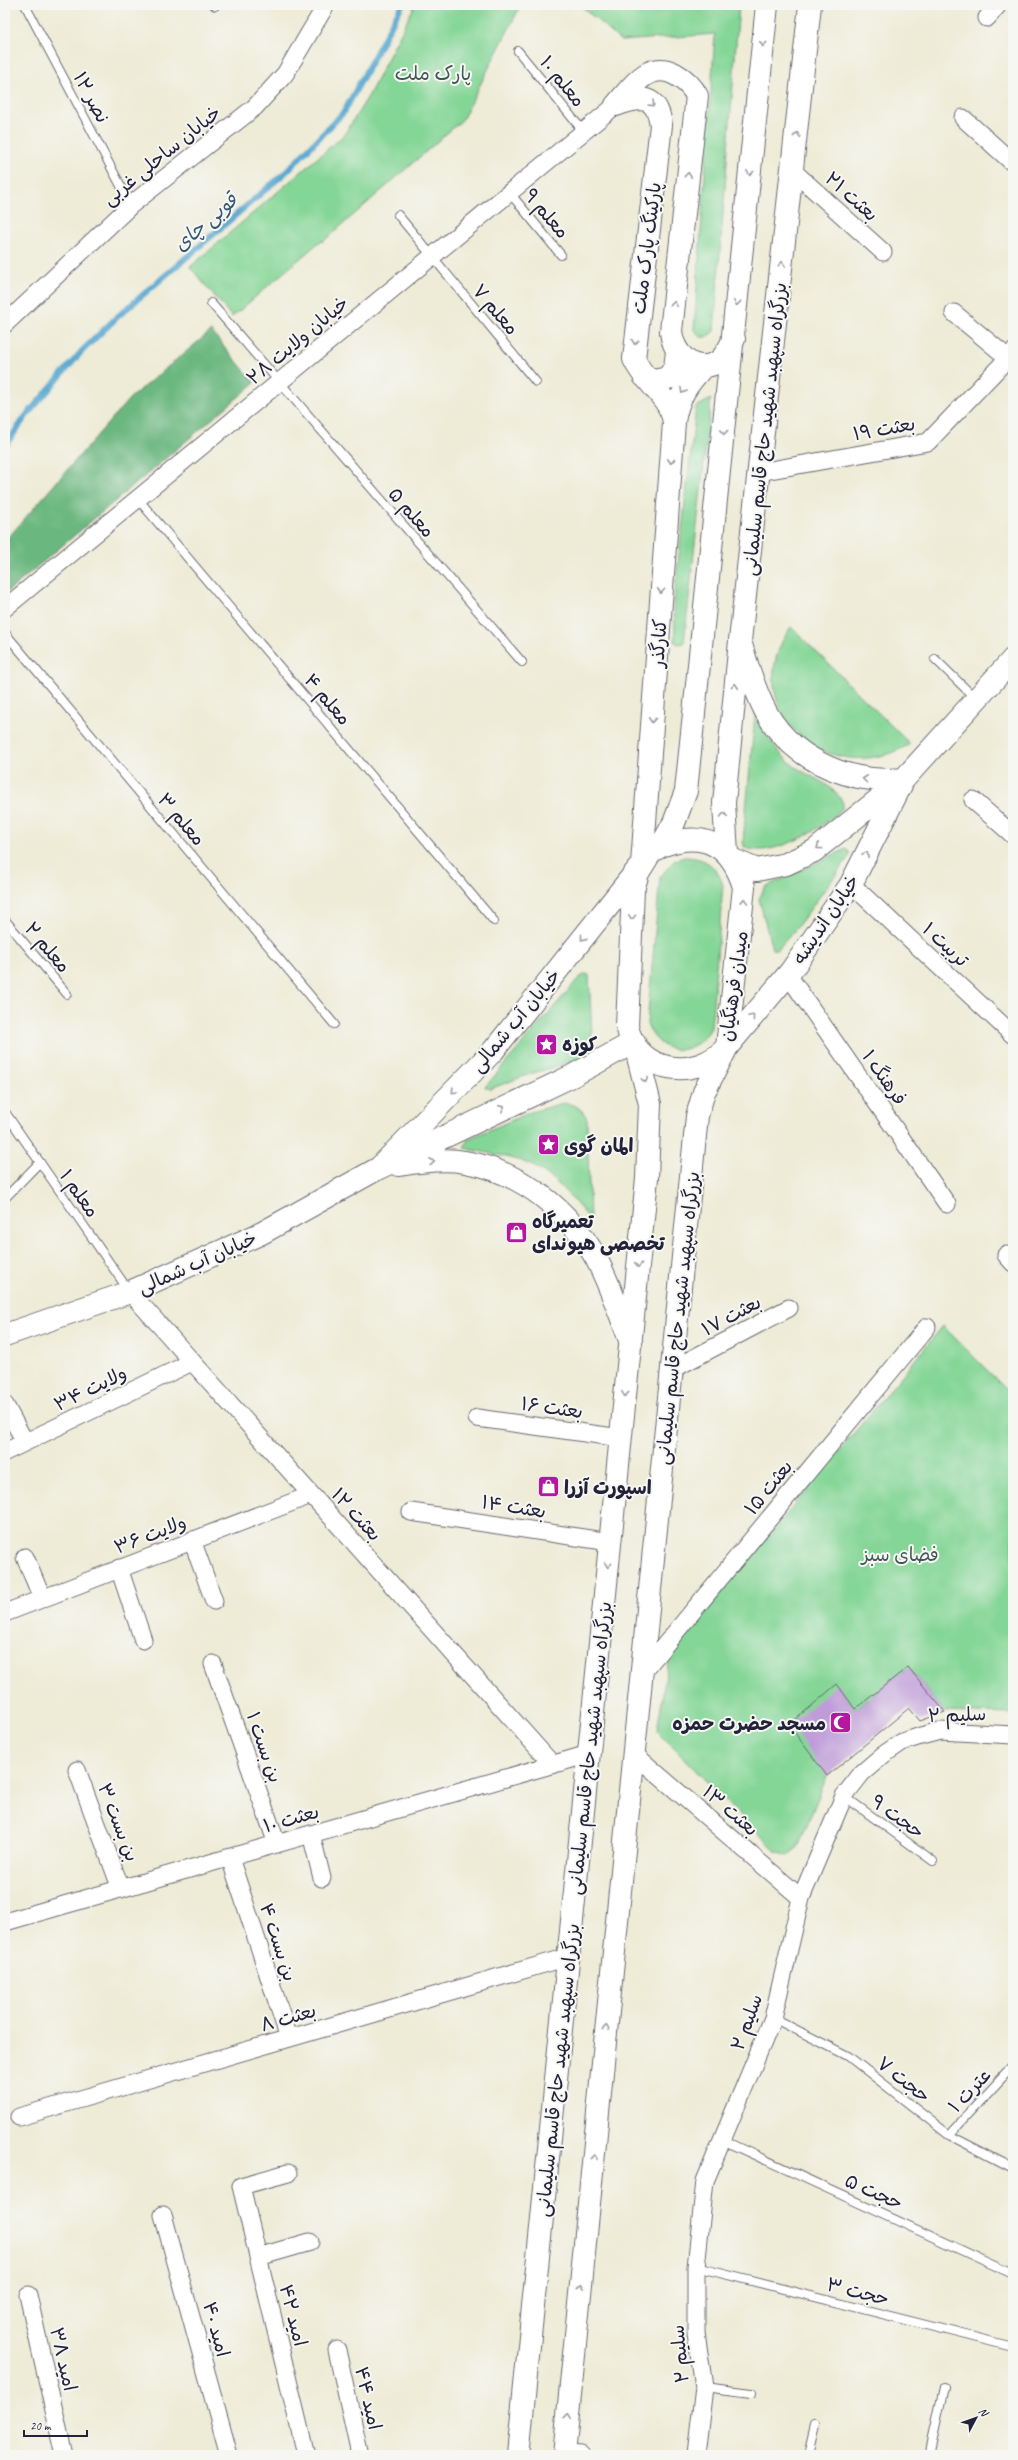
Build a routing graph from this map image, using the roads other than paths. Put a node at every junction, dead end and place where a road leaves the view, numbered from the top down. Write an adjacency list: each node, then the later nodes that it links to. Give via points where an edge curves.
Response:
1 (25, 5): 14 (lane, نصر ۱۲)
2 (326, 5): 14 (street, خیابان ساحلی غربی, via 285,74 255,107)
3 (767, 5): 22 (main road, بزرگراه سپهبد شهید حاج قاسم سلیمانی, one-way to 22)
4 (810, 5): 12 (main road, بزرگراه سپهبد شهید حاج قاسم سلیمانی, one-way to 4)
5 (998, 5): 6 (street)
6 (987, 18)
7 (518, 51): 10 (lane, معلم ۱۰)
8 (616, 105): 10 (street, خیابان ولایت ۲۸); 23 (main road, پارکینگ پارک ملت, one-way to 8, via 672,342 671,331 696,96 690,85 680,76 668,71 655,70 639,80); 26 (main road, پارکینگ پارک ملت, one-way to 26, via 632,99 646,99 657,110 662,125 634,349 634,359)
9 (963, 118): 11 (street)
10 (583, 131): 13 (street, خیابان ولایت ۲۸)
11 (1013, 163)
12 (793, 172): 16 (street, بعثت ۲۱); 30 (main road, بزرگراه سپهبد شهید حاج قاسم سلیمانی, one-way to 12)
13 (509, 192): 17 (lane, معلم ۹); 18 (street, خیابان ولایت ۲۸)
14 (131, 205): 21 (street, خیابان ساحلی غربی)
15 (398, 215): 18 (lane, معلم ۷)
16 (883, 252)
17 (561, 255)
18 (432, 256): 27 (lane, معلم ۷); 28 (street, خیابان ولایت ۲۸)
19 (211, 304): 28 (lane, معلم ۵)
20 (954, 314): 24 (street)
21 (7, 317)
22 (734, 339): 25 (main road, via 721,360); 42 (main road, بزرگراه سپهبد شهید حاج قاسم سلیمانی, one-way to 42, via 686,791 680,811)
23 (677, 352): 25 (main road, via 694,364); 26 (main road, via 675,367 668,378 654,382)
24 (1010, 355): 30 (street, بعثت ۱۹, via 928,442)
25 (704, 366): 29 (main road, کنارگذر, one-way to 29, via 687,384 678,400)
26 (644, 376): 29 (main road, پارکینگ پارک ملت, via 669,406)
27 (536, 382)
28 (278, 383): 31 (street, خیابان ولایت ۲۸); 37 (lane, معلم ۵)
29 (674, 422): 44 (main road, کنارگذر, one-way to 44)
30 (758, 472): 34 (main road, بزرگراه سپهبد شهید حاج قاسم سلیمانی)
31 (138, 499): 32 (street, خیابان ولایت ۲۸); 47 (lane, معلم ۴)
32 (5, 608)
33 (5, 634): 50 (lane, معلم ۳)
34 (740, 641): 39 (main road, one-way to 34, via 885,781 855,777 826,767 801,751 779,730 762,705); 43 (main road, بزرگراه سپهبد شهید حاج قاسم سلیمانی, one-way to 34, via 724,803)
35 (935, 659): 38 (lane)
36 (1012, 661): 38 (main road, خیابان اندیشه)
37 (522, 662)
38 (977, 700): 39 (main road, خیابان اندیشه)
39 (904, 779): 43 (main road, خیابان اندیشه, one-way to 43, via 836,834 786,864 757,870); 45 (main road, خیابان اندیشه, one-way to 39)
40 (973, 800): 41 (street)
41 (1013, 835)
42 (661, 846): 43 (main road, میدان فرهنگیان, via 680,839 695,839 712,844); 44 (main road, میدان فرهنگیان, via 651,852)
43 (729, 856): 53 (main road, میدان فرهنگیان, one-way to 43, via 744,906 744,887 739,869)
44 (642, 864): 52 (main road, میدان فرهنگیان, one-way to 52, via 633,890 627,1026 629,1036); 56 (main road, خیابان آب شمالی, one-way to 56, via 493,1051)
45 (851, 884): 48 (main road, خیابان اندیشه); 51 (street, تربیت ۱)
46 (5, 920): 49 (lane, معلم ۲)
47 (494, 921)
48 (788, 975): 53 (main road, خیابان اندیشه, one-way to 48); 58 (street, فرهنگ ۱)
49 (67, 994)
50 (334, 1024)
51 (1013, 1035)
52 (634, 1042): 53 (main road, میدان فرهنگیان, via 656,1062 677,1068 691,1068 704,1064); 56 (main road, خیابان آب شمالی, one-way to 52, via 572,1076); 63 (main road, بزرگراه سپهبد شهید حاج قاسم سلیمانی, one-way to 63, via 650,1104 647,1178)
53 (727, 1047): 65 (main road, بزرگراه سپهبد شهید حاج قاسم سلیمانی, via 704,1092 697,1116)
54 (5, 1112): 55 (lane, معلم ۱)
55 (40, 1162): 57 (lane); 59 (lane, معلم ۱)
56 (379, 1168): 59 (main road, خیابان آب شمالی, via 262,1233); 63 (main road, one-way to 63, via 430,1161 464,1162 490,1168 517,1179 539,1194 578,1233 595,1257 609,1284)
57 (5, 1198)
58 (947, 1204)
59 (130, 1292): 62 (main road, خیابان آب شمالی); 64 (street, بعثت ۱۲)
60 (789, 1308): 65 (street, بعثت ۱۷)
61 (928, 1327): 82 (street, بعثت ۱۵)
62 (5, 1335)
63 (631, 1343): 68 (main road, بزرگراه سپهبد شهید حاج قاسم سلیمانی, one-way to 68)
64 (192, 1362): 69 (street, ولایت ۳۴); 71 (street, بعثت ۱۲)
65 (671, 1370): 82 (main road, بزرگراه سپهبد شهید حاج قاسم سلیمانی)
66 (5, 1405): 69 (street)
67 (477, 1418): 68 (street, بعثت ۱۶)
68 (621, 1438): 74 (main road, بزرگراه سپهبد شهید حاج قاسم سلیمانی)
69 (25, 1442): 70 (street, ولایت ۳۴)
70 (5, 1452)
71 (311, 1495): 73 (street, ولایت ۳۶); 86 (street, بعثت ۱۲)
72 (411, 1512): 74 (street, بعثت ۱۴)
73 (192, 1540): 76 (street, ولایت ۳۶); 78 (street)
74 (610, 1542): 84 (main road, بزرگراه سپهبد شهید حاج قاسم سلیمانی, one-way to 84)
75 (25, 1557): 77 (street)
76 (119, 1568): 77 (street, ولایت ۳۶); 80 (street)
77 (42, 1598): 79 (street, ولایت ۳۶)
78 (214, 1600)
79 (5, 1613)
80 (144, 1640)
81 (213, 1664): 90 (street, بن بست ۱)
82 (641, 1674): 85 (main road, بزرگراه سپهبد شهید حاج قاسم سلیمانی)
83 (1013, 1735): 88 (street, سلیم ۲, via 940,1731 902,1742 883,1754 862,1773)
84 (589, 1754): 86 (street, بعثت ۱۰); 97 (main road, بزرگراه سپهبد شهید حاج قاسم سلیمانی)
85 (634, 1754): 95 (street, بعثت ۱۳); 123 (main road, بزرگراه سپهبد شهید حاج قاسم سلیمانی, one-way to 85)
86 (553, 1765): 89 (street, بعثت ۱۰)
87 (77, 1770): 94 (street, بن بست ۳)
88 (844, 1796): 92 (lane, حجت ۹); 95 (street, سلیم ۲)
89 (311, 1834): 90 (street, بعثت ۱۰); 93 (street)
90 (277, 1844): 91 (street, بعثت ۱۰)
91 (230, 1858): 94 (street, بعثت ۱۰); 99 (street, بن بست ۴)
92 (933, 1861)
93 (322, 1878)
94 (121, 1889): 96 (street, بعثت ۱۰)
95 (801, 1898): 98 (street, سلیم ۲)
96 (5, 1922)
97 (568, 1957): 99 (street, بعثت ۸); 122 (main road, بزرگراه سپهبد شهید حاج قاسم سلیمانی)
98 (773, 2018): 102 (lane, حجت ۷, via 848,2056); 103 (street, سلیم ۲)
99 (289, 2038): 101 (street, بعثت ۸)
100 (1013, 2066): 102 (lane, عترت ۱)
101 (19, 2117)
102 (949, 2135): 104 (lane, حجت ۷)
103 (722, 2140): 109 (street, سلیم ۲, via 705,2182); 110 (lane, حجت ۵)
104 (1013, 2168)
105 (288, 2174): 108 (street, امید ۴۲, via 241,2186)
106 (163, 2215): 119 (street, امید ۴۰)
107 (310, 2242): 108 (street)
108 (258, 2257): 120 (street, امید ۴۲)
109 (696, 2267): 112 (lane, حجت ۳); 114 (street, سلیم ۲, via 696,2332)
110 (1013, 2274)
111 (28, 2295): 118 (street, امید ۳۸)
112 (1013, 2347)
113 (337, 2350): 121 (street, امید ۴۴)
114 (704, 2387): 116 (lane); 124 (street, سلیم ۲)
115 (944, 2387): 126 (lane)
116 (752, 2394)
117 (815, 2426): 125 (lane)
118 (64, 2455)
119 (229, 2455)
120 (306, 2455)
121 (360, 2455)
122 (518, 2455)
123 (570, 2455)
124 (696, 2455)
125 (808, 2455)
126 (929, 2455)

